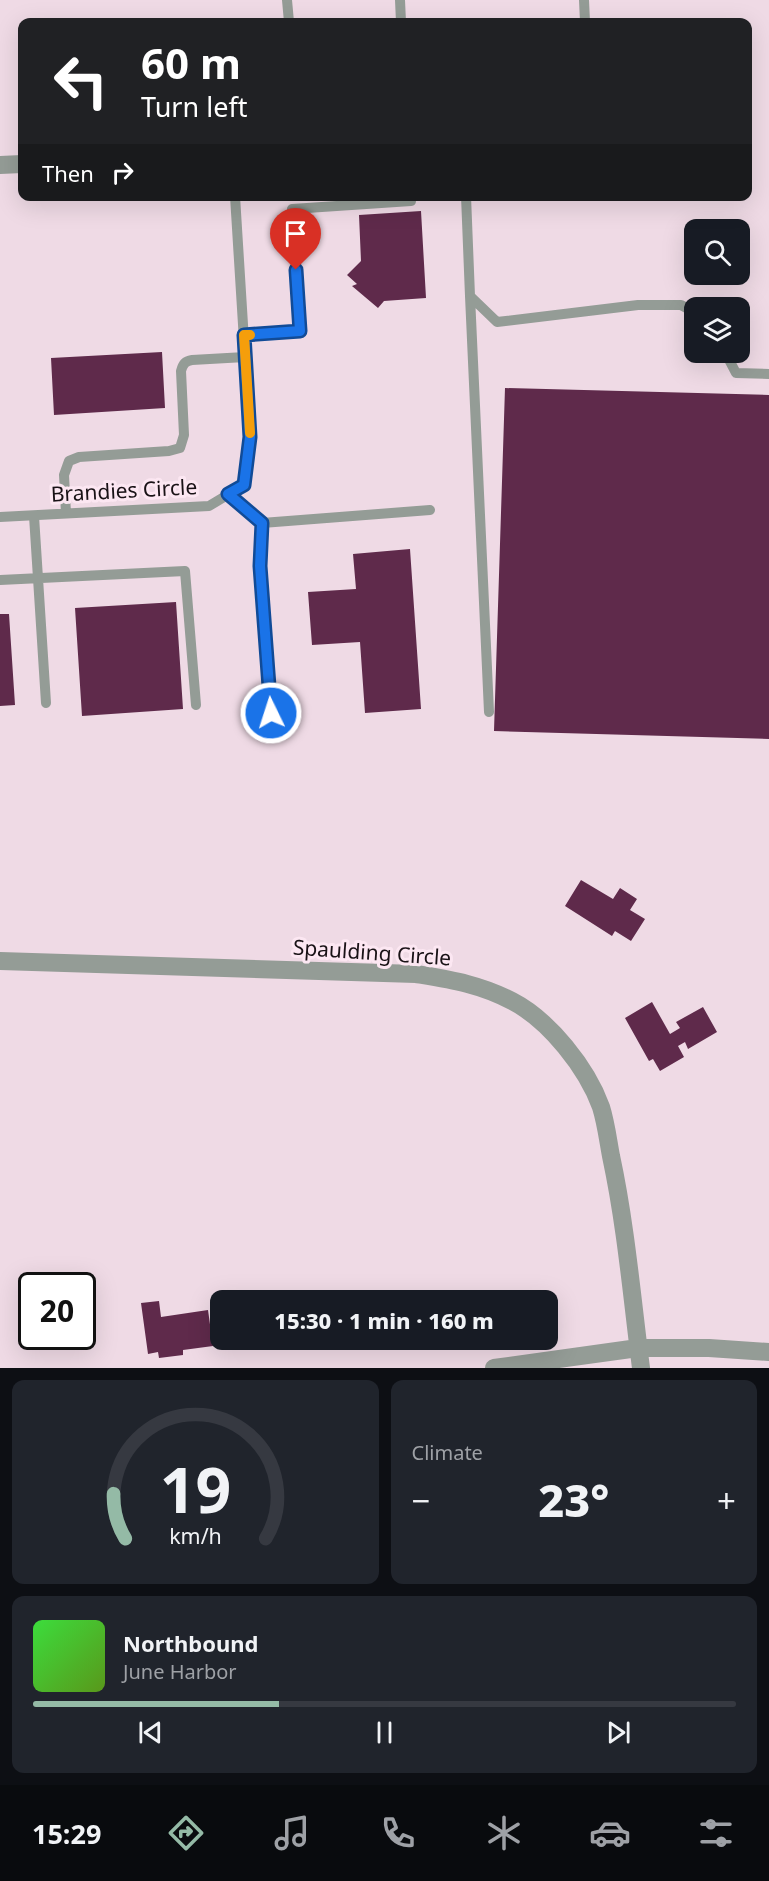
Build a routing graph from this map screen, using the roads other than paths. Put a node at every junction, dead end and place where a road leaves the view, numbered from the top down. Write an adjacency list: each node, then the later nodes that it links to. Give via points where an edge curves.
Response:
1 (287, 0): 4 (lane)
2 (400, 0): 5 (lane)
3 (584, 0): 6 (lane)
4 (289, 18)
5 (401, 18)
6 (585, 18)
7 (18, 164): 8 (street)
8 (0, 165)
9 (235, 201): 14 (lane, Brandies Circle)
10 (411, 201): 14 (lane, via 292,209 300,331)
11 (466, 201): 12 (lane)
12 (470, 296): 13 (lane, via 497,322 639,304); 28 (lane)
13 (684, 307)
14 (244, 335): 15 (lane, Brandies Circle)
15 (245, 357): 18 (lane, Brandies Circle, via 250,437 244,485); 20 (lane, via 192,360 183,365 184,435 180,448 69,461 64,475)
16 (731, 363): 17 (lane, via 736,373)
17 (769, 375)
18 (228, 494): 20 (lane, Brandies Circle, via 209,506); 23 (lane)
19 (430, 510): 23 (lane)
20 (66, 513): 21 (lane, Brandies Circle)
21 (33, 516): 22 (lane, Brandies Circle); 24 (lane)
22 (0, 518)
23 (262, 523): 29 (lane, via 260,566)
24 (38, 578): 25 (lane); 26 (lane); 27 (lane, via 185,571)
25 (0, 580)
26 (46, 703)
27 (196, 705)
28 (489, 712)
29 (271, 713)
30 (0, 961): 31 (street, Spaulding Circle, via 416,974 468,982 514,1002 567,1048 601,1108 618,1188)
31 (638, 1348): 32 (street); 33 (street); 34 (street, Spaulding Circle)
32 (769, 1352)
33 (494, 1368)
34 (640, 1368)

